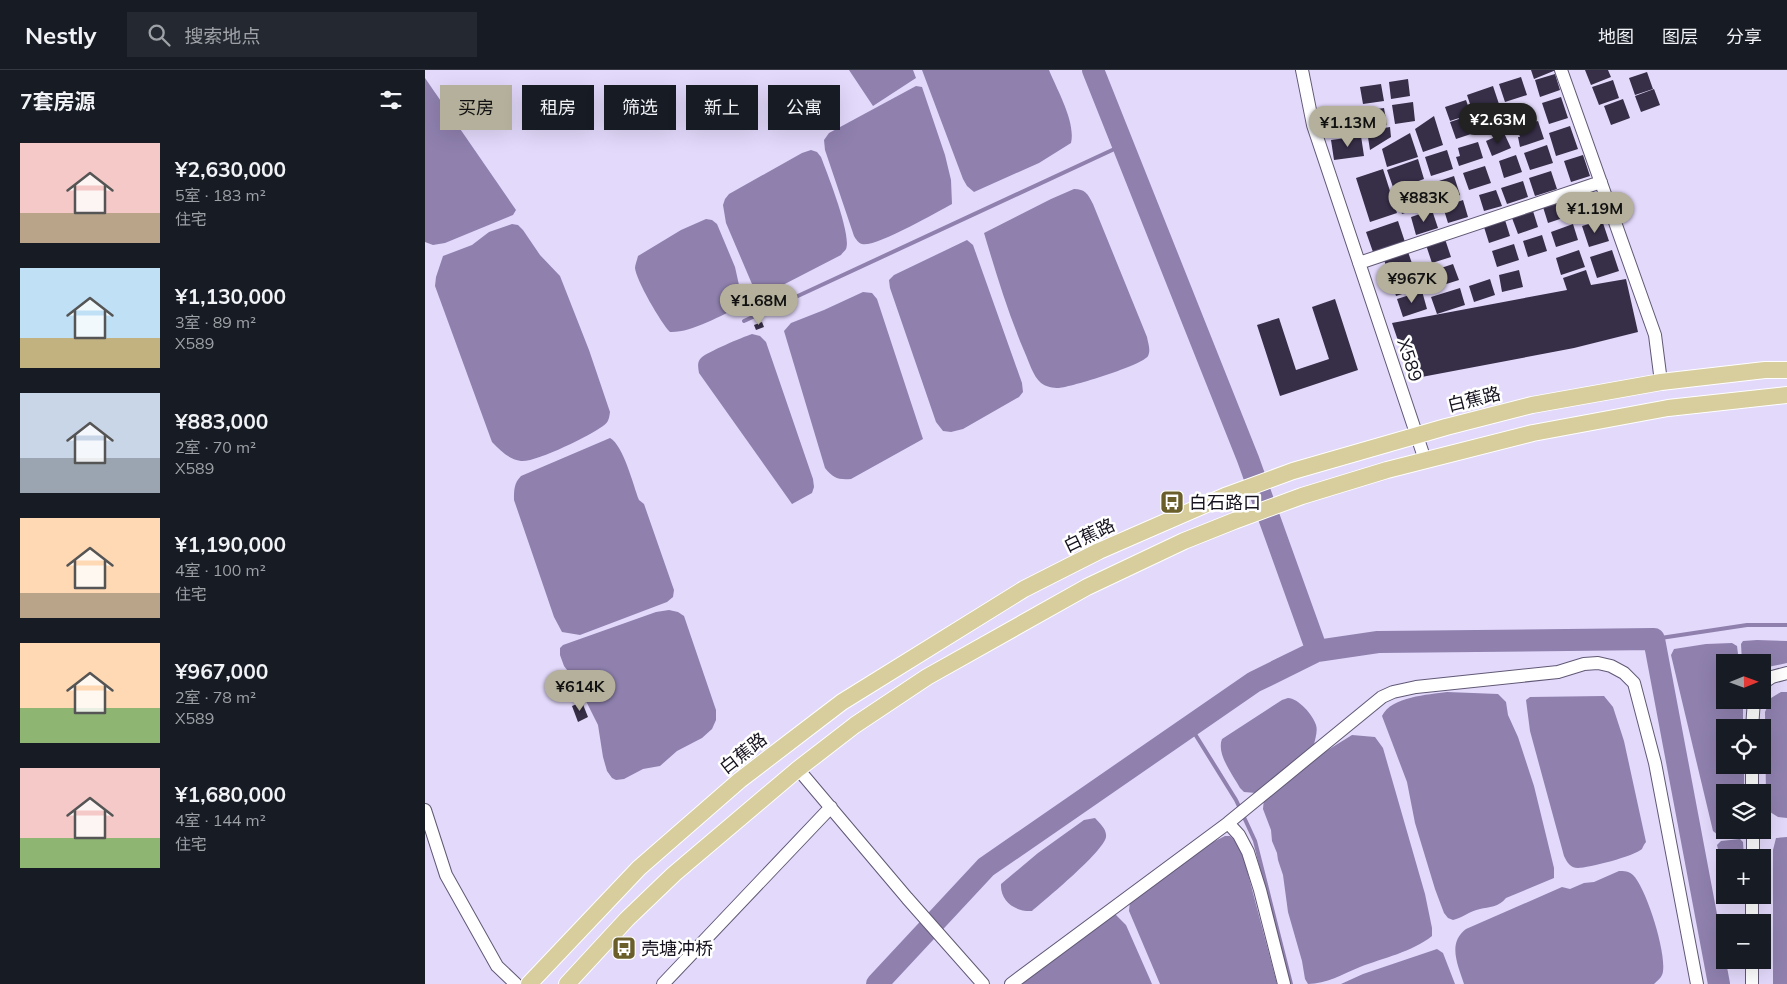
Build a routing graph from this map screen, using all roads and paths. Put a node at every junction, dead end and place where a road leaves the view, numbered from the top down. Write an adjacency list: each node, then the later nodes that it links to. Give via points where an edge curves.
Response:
1 (1302, 70): 4 (street, X589 / X589, via 1313,125)
2 (1561, 70): 3 (street)
3 (1601, 182): 4 (street); 6 (street, via 1655,335)
4 (1359, 263): 8 (street, X589 / X589)
5 (1787, 370): 6 (main road, 白蕉路)
6 (1661, 382): 8 (main road, 白蕉路, via 1532,405)
7 (1787, 395): 9 (main road, via 1667,408 1533,433)
8 (1417, 435): 9 (street, X589 / X589); 18 (main road, 白蕉路, via 1293,470 1225,496 1099,551 1024,589 842,702 740,780 639,868)
9 (1425, 460): 12 (main road, via 1302,496 1234,521 1087,587 927,676)
10 (1787, 673): 11 (street)
11 (1771, 678)
12 (798, 769): 13 (street); 19 (main road, via 674,874)
13 (831, 808): 20 (street); 21 (street)
14 (425, 810): 17 (street, via 446,875 497,966)
15 (1232, 820): 22 (street); 23 (street, via 1248,852); 24 (street, via 1382,697 1393,692 1558,672 1584,664 1611,666 1634,683 1655,763)
16 (1752, 969): 25 (street)
17 (516, 984)
18 (529, 984)
19 (567, 984)
20 (663, 984)
21 (983, 984)
22 (1011, 984)
23 (1284, 984)
24 (1697, 984)
25 (1752, 984)

